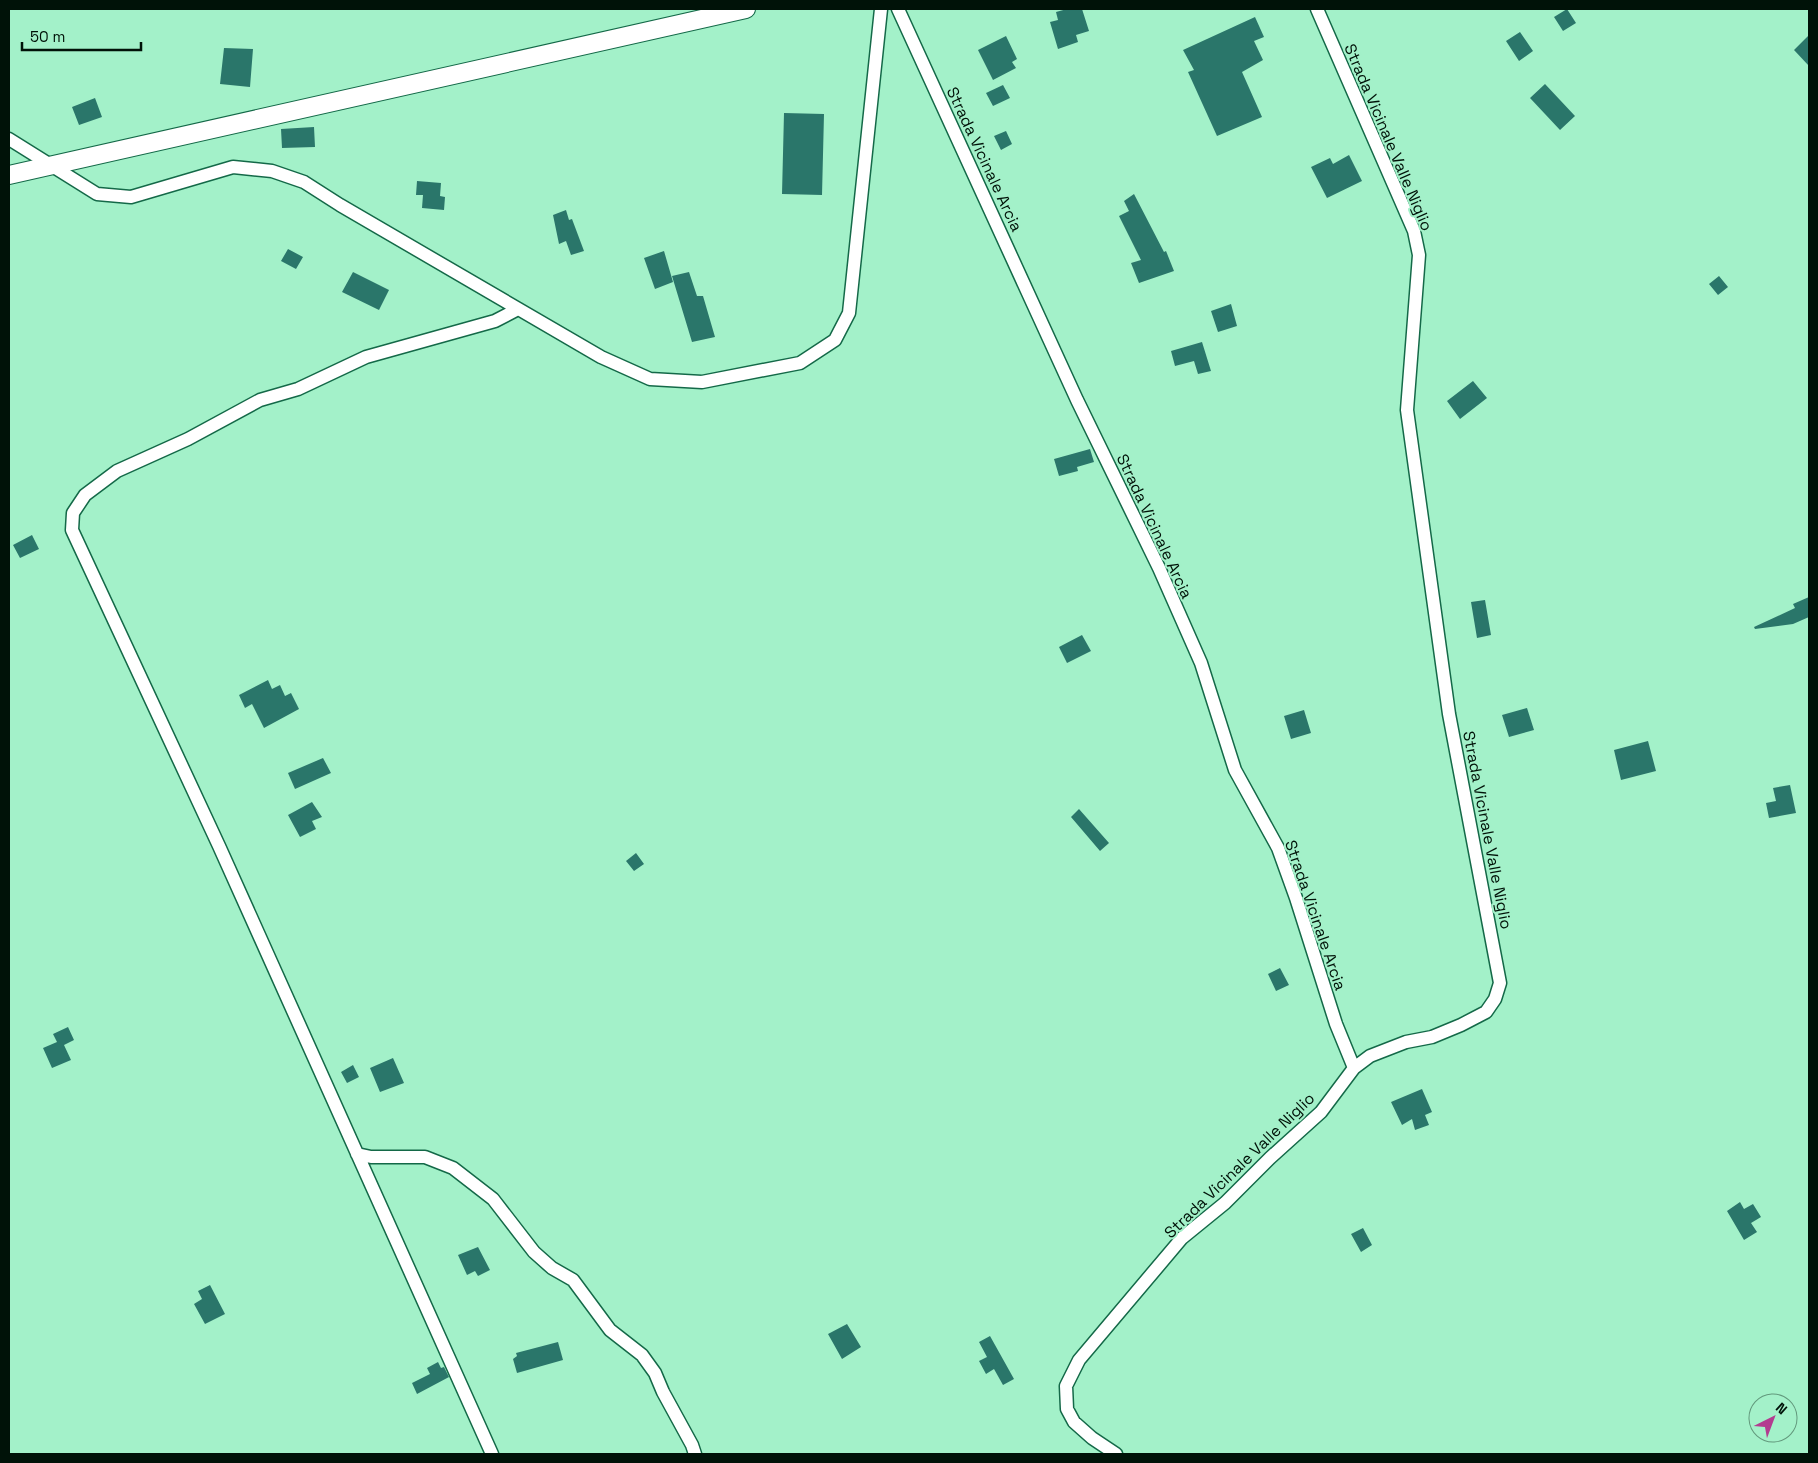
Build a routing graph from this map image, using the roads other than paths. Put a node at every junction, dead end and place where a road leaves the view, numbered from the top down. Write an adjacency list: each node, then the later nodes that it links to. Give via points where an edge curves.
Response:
1 (746, 9): 6 (main road)
2 (881, 9): 8 (street, via 849,313 835,340 800,364 702,382 650,379 601,358)
3 (898, 9): 9 (street, Strada Vicinale Arcia, via 1201,663 1235,770 1278,848 1336,1024)
4 (1317, 9): 9 (street, Strada Vicinale Valle Niglio, via 1414,231 1419,255 1406,410 1449,714 1500,983 1486,1012 1461,1026 1370,1056)
5 (9, 139): 6 (street)
6 (49, 166): 7 (main road); 8 (street, via 97,194 131,197 233,167 272,171 304,182)
7 (9, 175)
8 (518, 309): 10 (street, via 495,321 366,357 298,389 260,400 188,439 117,471 85,495 73,513 72,530)
9 (1354, 1068): 13 (street, Strada Vicinale Valle Niglio, via 1321,1112 1225,1203 1182,1238 1079,1360 1066,1386 1067,1408 1074,1422)
10 (357, 1154): 11 (street); 12 (street, via 371,1158 425,1158 453,1168 493,1199 534,1252 573,1280 610,1330 642,1355)
11 (492, 1454)
12 (695, 1454)
13 (1116, 1454)

